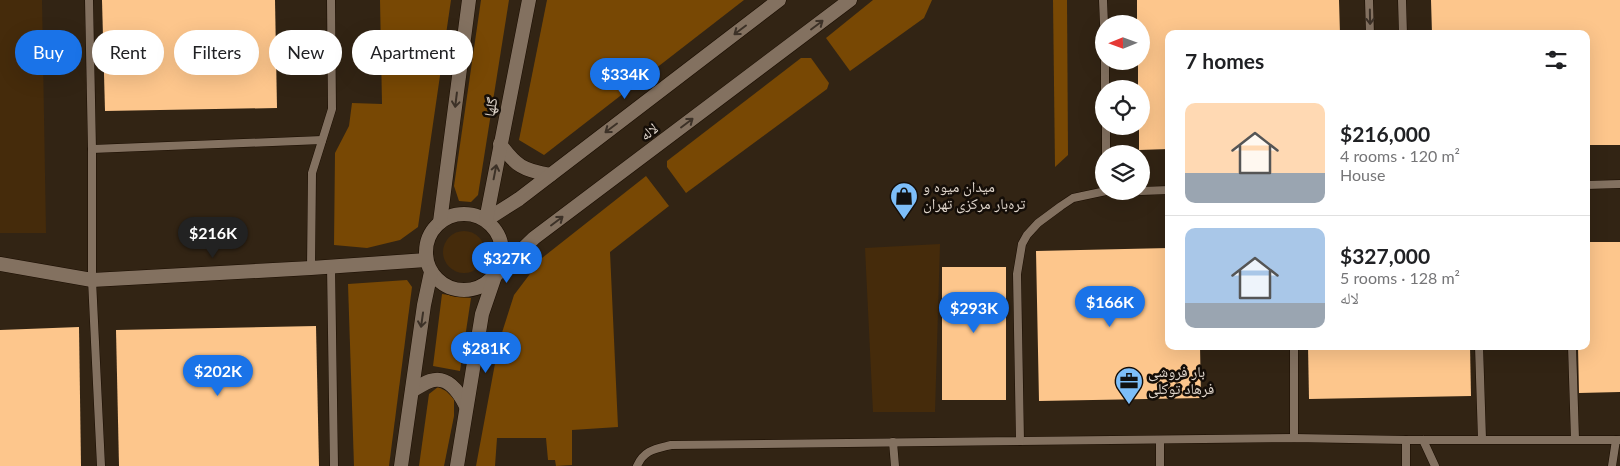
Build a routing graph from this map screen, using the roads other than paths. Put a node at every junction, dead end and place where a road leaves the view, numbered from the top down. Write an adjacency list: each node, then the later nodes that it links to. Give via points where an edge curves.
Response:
1 (89, 0): 15 (lane)
2 (331, 0): 13 (lane, via 332,109)
3 (468, 0): 23 (street, one-way to 23)
4 (529, 0): 14 (street, گلها)
5 (779, 0): 16 (street, لاله, one-way to 16)
6 (850, 0): 28 (street, لاله, one-way to 6, via 534,238)
7 (1103, 0): 10 (lane)
8 (1370, 0): 11 (lane, one-way to 11)
9 (1402, 0): 12 (lane)
10 (1104, 15)
11 (1370, 30)
12 (1403, 30)
13 (322, 140): 15 (lane); 27 (lane, via 312,173)
14 (500, 144): 16 (street, via 520,166); 22 (street, گلها, one-way to 14)
15 (92, 149): 29 (lane)
16 (550, 175): 22 (street, لاله)
17 (1620, 184): 18 (lane)
18 (1590, 185)
19 (1150, 190): 20 (lane)
20 (1165, 190)
21 (1095, 193): 42 (lane, via 1073,198 1038,223 1022,244 1017,274)
22 (486, 220): 23 (street, via 463,214); 28 (street, via 495,229 502,246 501,265)
23 (440, 222): 26 (street, via 428,239)
24 (0, 264): 29 (street)
25 (331, 266): 26 (street); 27 (street); 45 (lane)
26 (428, 266): 28 (street, via 438,282 461,291 474,290); 33 (street, one-way to 33)
27 (311, 268): 29 (street)
28 (494, 276): 34 (street, via 482,314)
29 (92, 280): 44 (lane)
30 (1294, 350): 35 (lane)
31 (1479, 350): 36 (lane)
32 (1572, 350): 37 (lane)
33 (412, 390): 34 (street, via 430,381 447,382 454,386); 46 (street)
34 (466, 406): 47 (street)
35 (1294, 438): 38 (lane); 39 (lane)
36 (1482, 439): 37 (lane); 40 (lane)
37 (1574, 439): 41 (lane)
38 (1160, 440): 42 (lane); 50 (lane)
39 (1406, 440): 40 (lane); 51 (lane)
40 (1423, 440): 52 (lane)
41 (1618, 440): 53 (lane)
42 (1020, 441): 43 (lane)
43 (893, 442): 48 (lane, via 671,445 650,450); 49 (lane)
44 (101, 466)
45 (334, 466)
46 (401, 466)
47 (457, 466)
48 (637, 466)
49 (895, 466)
50 (1160, 466)
51 (1406, 466)
52 (1435, 466)
53 (1612, 466)

